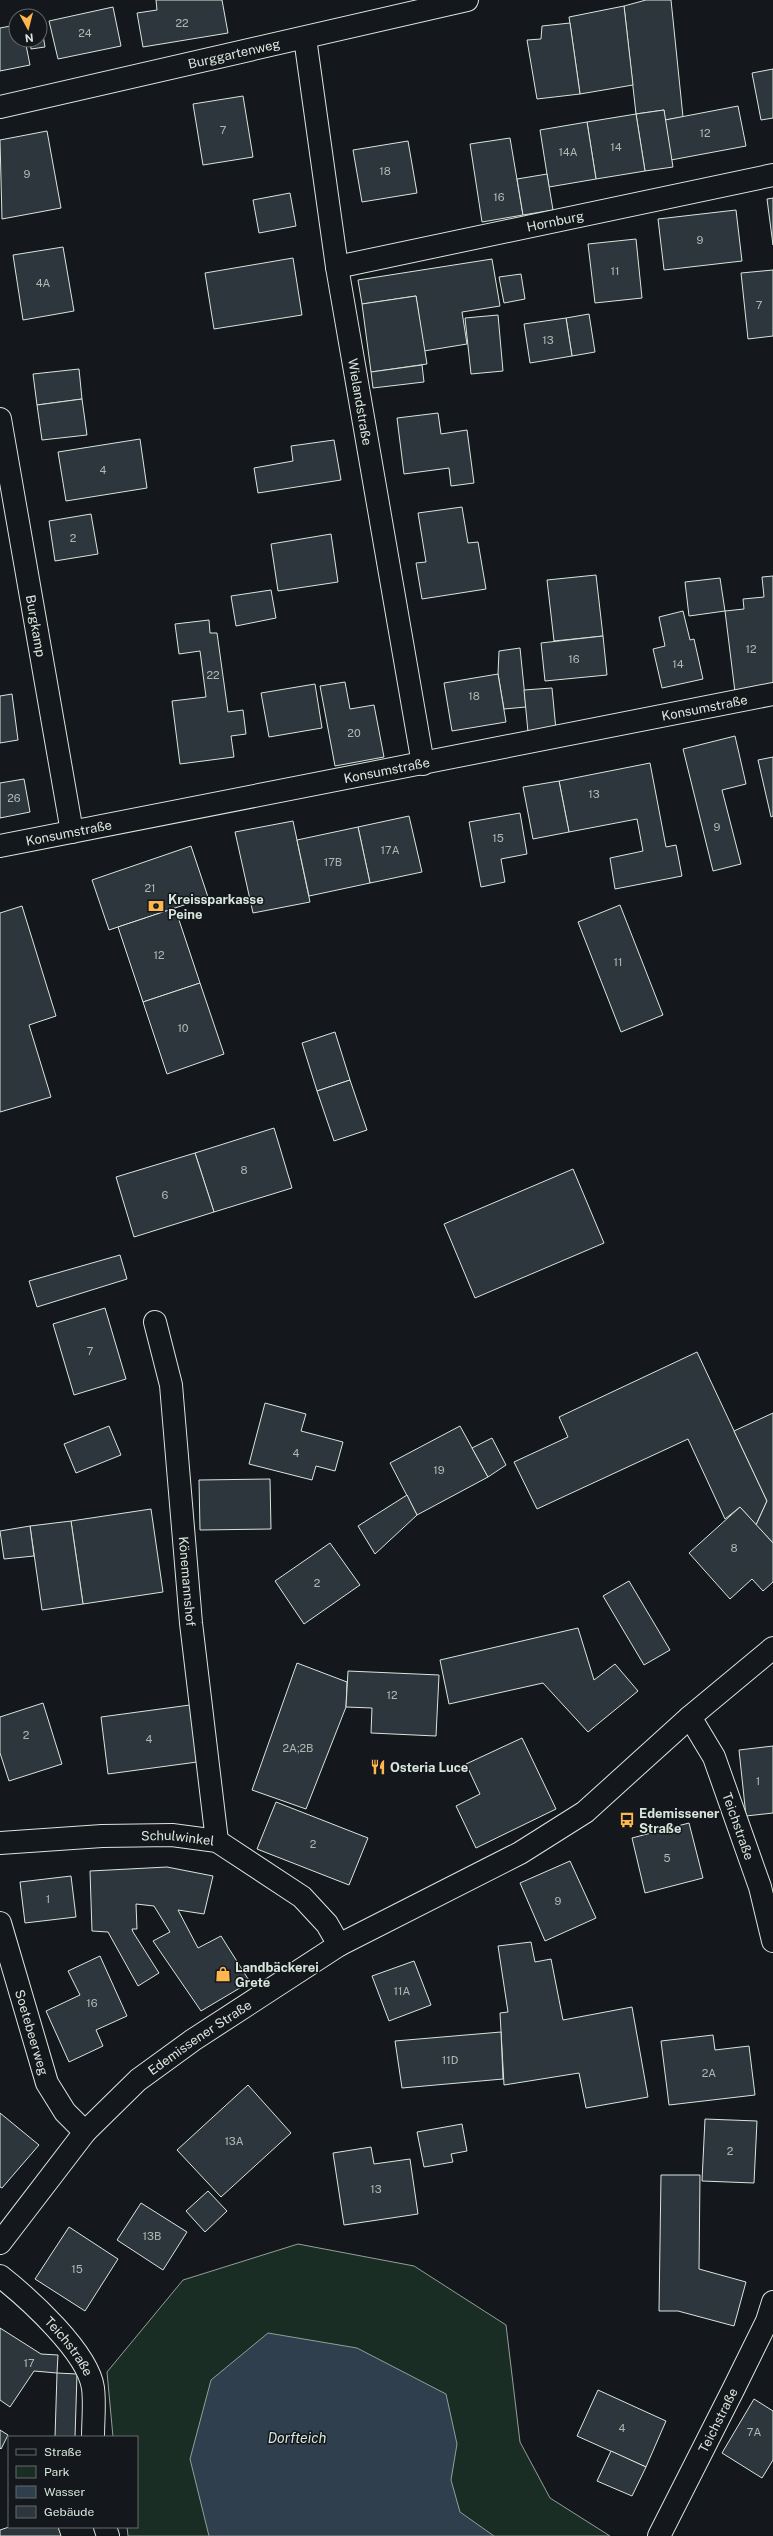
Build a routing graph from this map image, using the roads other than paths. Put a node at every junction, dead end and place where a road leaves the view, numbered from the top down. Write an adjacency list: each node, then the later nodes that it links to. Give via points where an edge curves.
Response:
1 (467, 0): 2 (street, Burggartenweg)
2 (305, 38): 3 (street, Burggartenweg); 5 (street, Wielandstraße)
3 (0, 107)
4 (773, 175): 5 (street, Hornburg)
5 (337, 267): 9 (street, Wielandstraße)
6 (0, 419): 7 (street, Burgkamp)
7 (7, 500): 10 (street, Burgkamp)
8 (773, 694): 9 (street, Konsumstraße)
9 (423, 764): 10 (street, Konsumstraße)
10 (72, 832): 11 (street, Konsumstraße)
11 (0, 846)
12 (156, 1322): 15 (street, Könemannshof, via 171,1385 191,1623)
13 (773, 1648): 14 (street, Edemissener Straße)
14 (690, 1717): 18 (street, Teichstraße, via 714,1756 760,1887); 19 (street, Edemissener Straße, via 585,1812 520,1853)
15 (217, 1841): 16 (street, Schulwinkel, via 172,1835 133,1835); 19 (street, Schulwinkel, via 302,1897 327,1924)
16 (0, 1843)
17 (0, 1922): 20 (street, Soetebeerweg, via 47,2082 65,2112)
18 (773, 1940)
19 (339, 1945): 20 (street, Edemissener Straße, via 193,2040 138,2080)
20 (85, 2132): 21 (street, Edemissener Straße)
21 (0, 2243)
22 (0, 2276): 24 (street, Teichstraße, via 68,2340 85,2365 93,2387)
23 (773, 2302): 25 (street, Teichstraße, via 767,2321)
24 (94, 2436)
25 (659, 2536)

